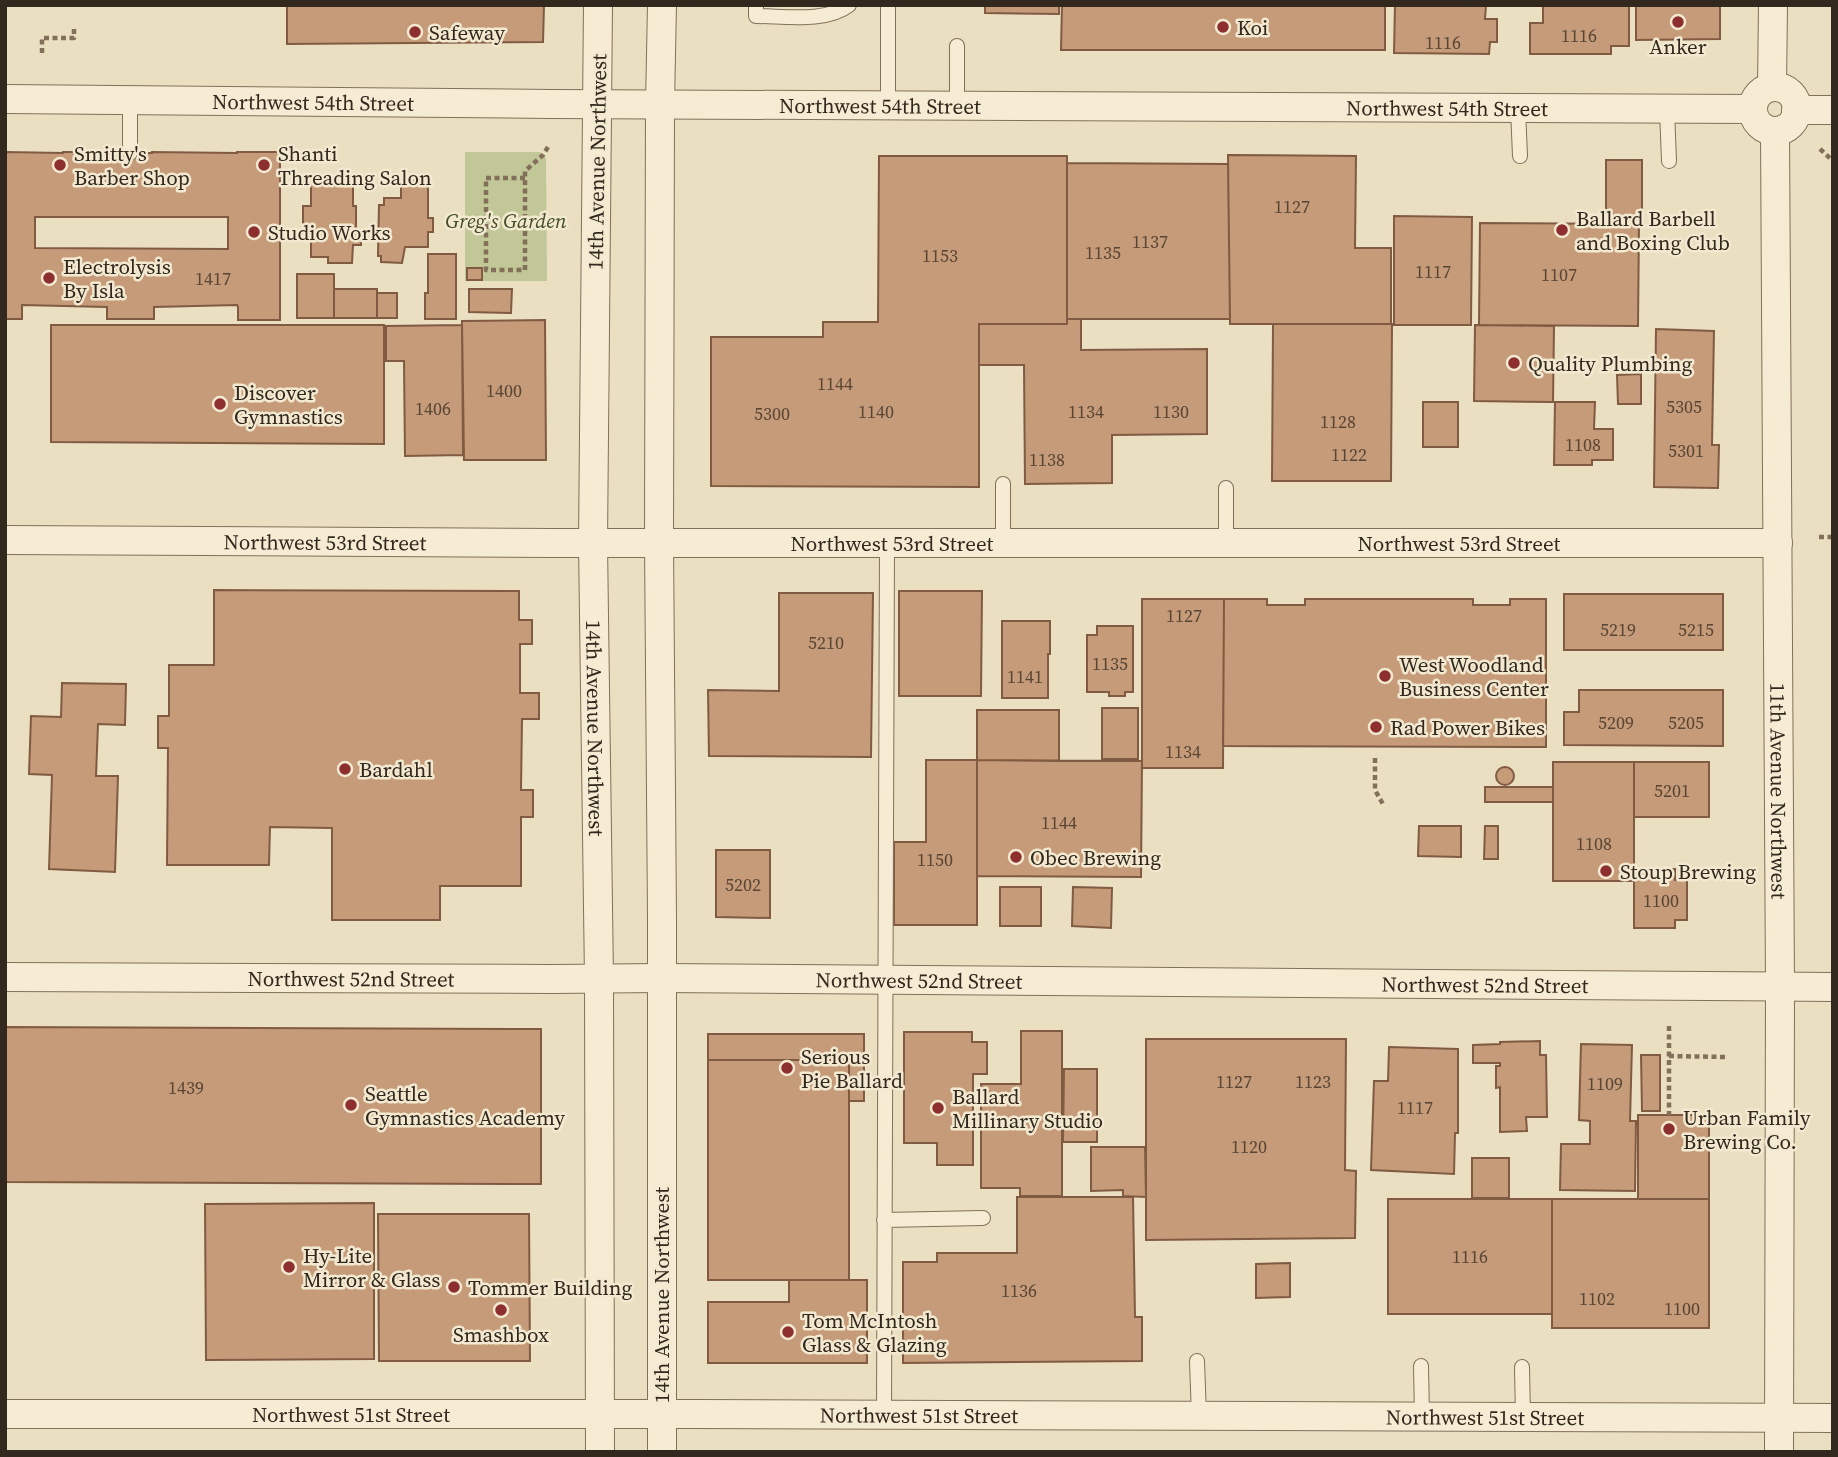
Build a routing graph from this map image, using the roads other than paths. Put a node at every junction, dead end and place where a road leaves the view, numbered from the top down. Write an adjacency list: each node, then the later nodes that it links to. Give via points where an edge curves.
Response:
1 (598, 5): 11 (street, 14th Avenue Northwest)
2 (662, 5): 12 (street, 14th Avenue Northwest)
3 (849, 5): 6 (lane, via 827,16)
4 (888, 5): 13 (lane)
5 (1773, 5): 8 (street)
6 (756, 11)
7 (957, 46): 14 (lane)
8 (1772, 87): 16 (street, via 1759,94); 18 (street, via 1787,91)
9 (5, 99): 10 (street, Northwest 54th Street)
10 (130, 100): 11 (street, Northwest 54th Street); 21 (lane)
11 (597, 104): 12 (street, Northwest 54th Street); 31 (street, 14th Avenue Northwest)
12 (660, 104): 13 (street, Northwest 54th Street); 27 (street, 14th Avenue Northwest)
13 (888, 105): 14 (street, Northwest 54th Street)
14 (957, 105): 15 (street, Northwest 54th Street)
15 (1518, 109): 17 (street, Northwest 54th Street); 22 (lane)
16 (1753, 109): 17 (street, Northwest 54th Street); 20 (street, via 1759,125)
17 (1667, 110): 23 (lane)
18 (1796, 110): 19 (street); 20 (street, via 1791,124)
19 (1833, 110)
20 (1775, 131): 32 (street, 11th Avenue Northwest)
21 (130, 153)
22 (1520, 156)
23 (1669, 161)
24 (1003, 484): 29 (lane)
25 (1226, 488): 30 (lane)
26 (5, 540): 31 (street, Northwest 53rd Street)
27 (659, 541): 28 (street, Northwest 53rd Street); 31 (street, Northwest 53rd Street); 34 (street, 14th Avenue Northwest)
28 (887, 541): 29 (street, Northwest 53rd Street); 36 (lane)
29 (1003, 542): 30 (street, Northwest 53rd Street)
30 (1226, 542): 32 (street, Northwest 53rd Street)
31 (593, 543): 35 (street, 14th Avenue Northwest)
32 (1778, 543): 37 (street, 11th Avenue Northwest)
33 (5, 977): 35 (street, Northwest 52nd Street)
34 (661, 978): 35 (street, Northwest 52nd Street); 36 (street, Northwest 52nd Street); 46 (street, 14th Avenue Northwest)
35 (599, 979): 45 (street, 14th Avenue Northwest)
36 (885, 980): 37 (street, Northwest 52nd Street); 40 (lane)
37 (1780, 986): 38 (street, Northwest 52nd Street); 51 (street, 11th Avenue Northwest)
38 (1833, 987)
39 (983, 1218): 40 (lane)
40 (884, 1220): 47 (lane)
41 (1197, 1361): 48 (lane)
42 (1421, 1366): 49 (lane)
43 (1522, 1367): 50 (lane)
44 (5, 1414): 45 (street, Northwest 51st Street)
45 (600, 1414): 46 (street, Northwest 51st Street); 53 (street, 14th Avenue Northwest)
46 (662, 1414): 47 (street, Northwest 51st Street); 54 (street, 14th Avenue Northwest)
47 (884, 1415): 48 (street, Northwest 51st Street)
48 (1199, 1416): 49 (street, Northwest 51st Street)
49 (1422, 1417): 50 (street, Northwest 51st Street)
50 (1523, 1417): 51 (street, Northwest 51st Street)
51 (1779, 1418): 52 (street, Northwest 51st Street); 55 (street, 11th Avenue Northwest)
52 (1833, 1418)
53 (600, 1452)
54 (662, 1452)
55 (1779, 1452)

